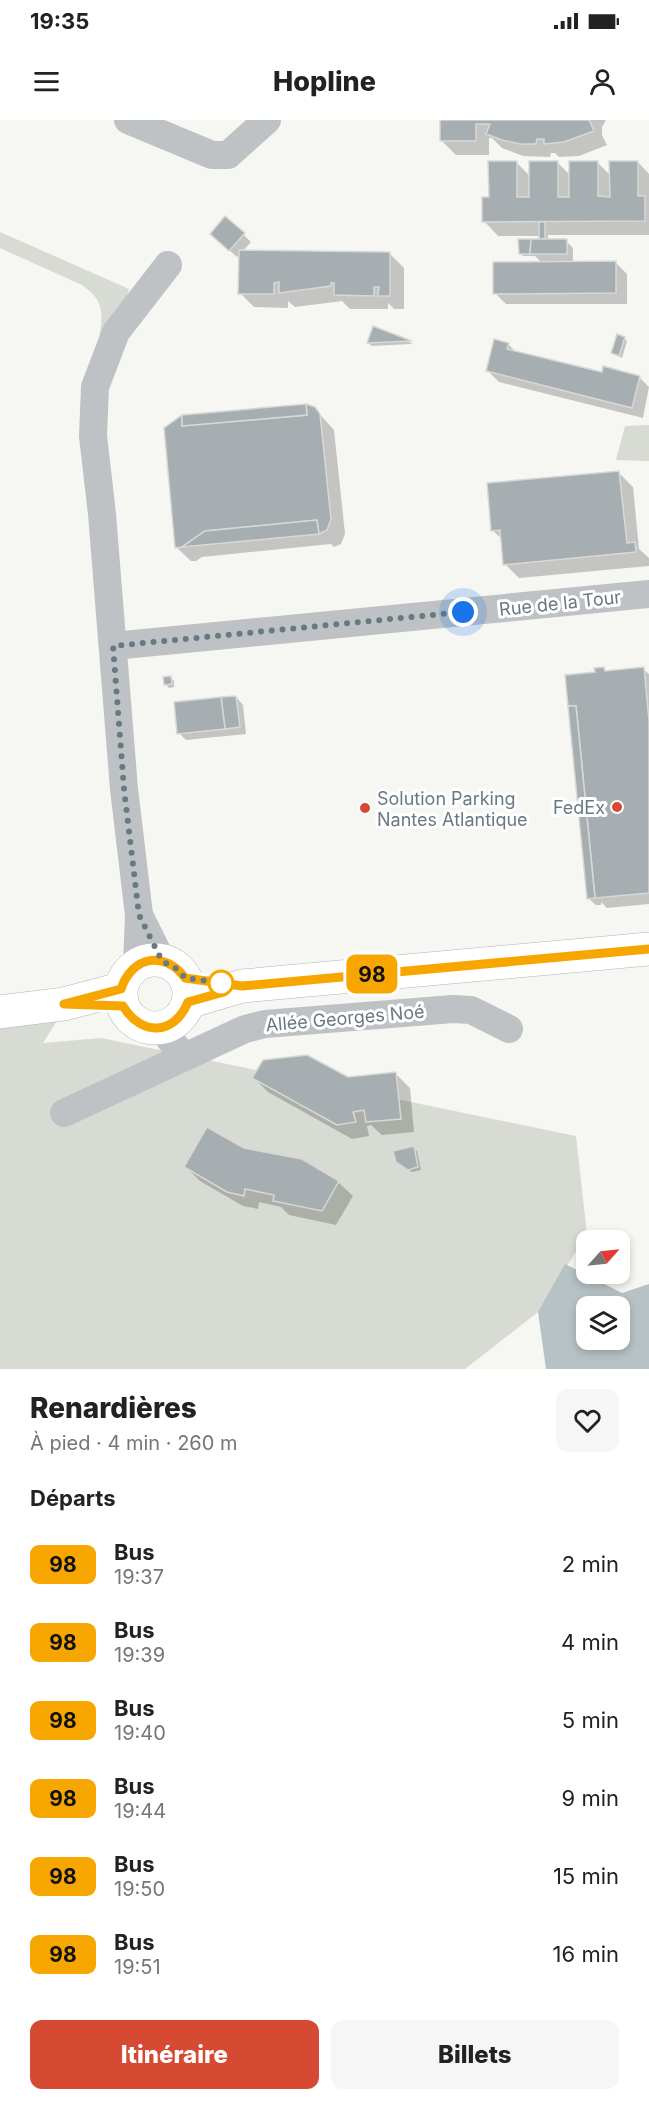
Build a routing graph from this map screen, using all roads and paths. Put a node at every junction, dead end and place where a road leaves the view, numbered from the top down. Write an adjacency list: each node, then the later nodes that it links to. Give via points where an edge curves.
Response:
1 (128, 120): 2 (street, via 212,155 228,155)
2 (267, 120)
3 (168, 265): 5 (street, via 116,332 95,387 93,436)
4 (649, 594): 5 (street, Rue de la Tour)
5 (113, 646): 7 (street, via 139,915)
6 (649, 950): 7 (main road)
7 (157, 994): 8 (main road); 10 (street)
8 (0, 1012)
9 (508, 1029): 10 (street, Allée Georges Noé, via 471,1010 453,1009 265,1024)
10 (184, 1057): 11 (street, Allée Georges Noé)
11 (64, 1113)

